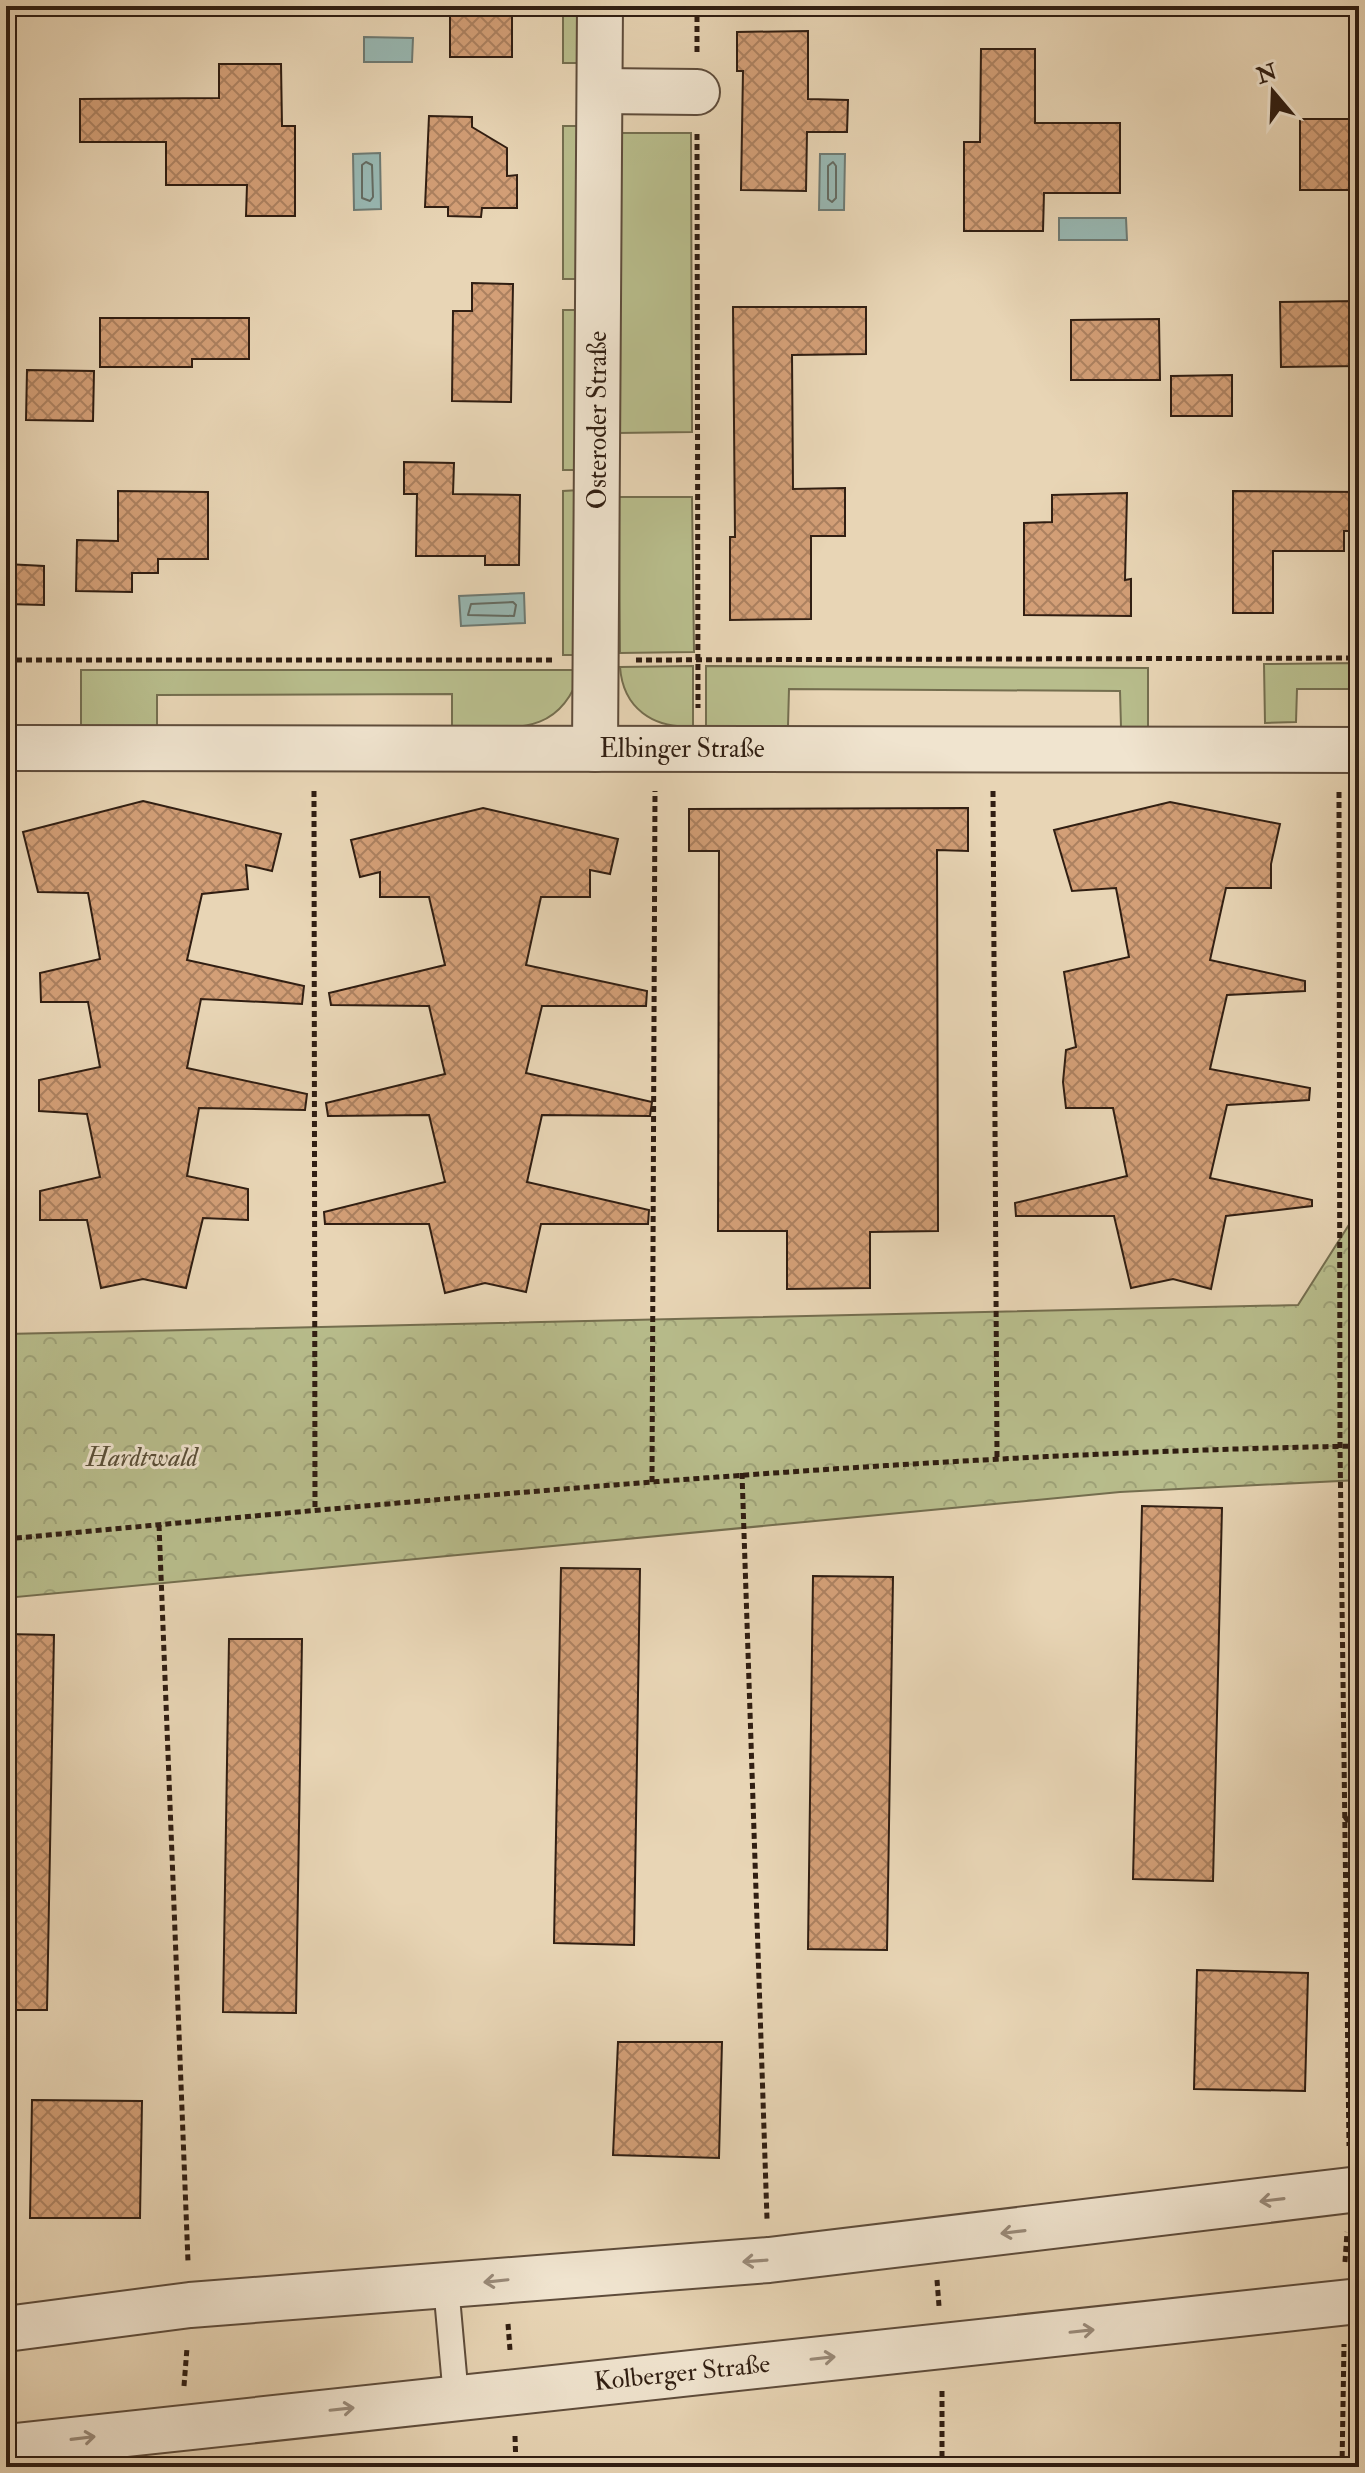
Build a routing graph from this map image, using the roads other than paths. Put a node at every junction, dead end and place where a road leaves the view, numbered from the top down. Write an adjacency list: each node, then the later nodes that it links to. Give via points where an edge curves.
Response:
1 (600, 6): 2 (street, Osteroder Straße)
2 (600, 91): 3 (street); 5 (street, Osteroder Straße)
3 (697, 92)
4 (6, 748): 5 (street, Elbinger Straße)
5 (595, 749): 6 (street, Elbinger Straße)
6 (1349, 750)
7 (1354, 2190): 8 (street, one-way to 8, via 769,2260)
8 (446, 2286): 10 (street, via 190,2305); 11 (lane)
9 (1351, 2301): 11 (street, Kolberger Straße, one-way to 9)
10 (6, 2329)
11 (456, 2397): 12 (street, Kolberger Straße, one-way to 11)
12 (6, 2447)

